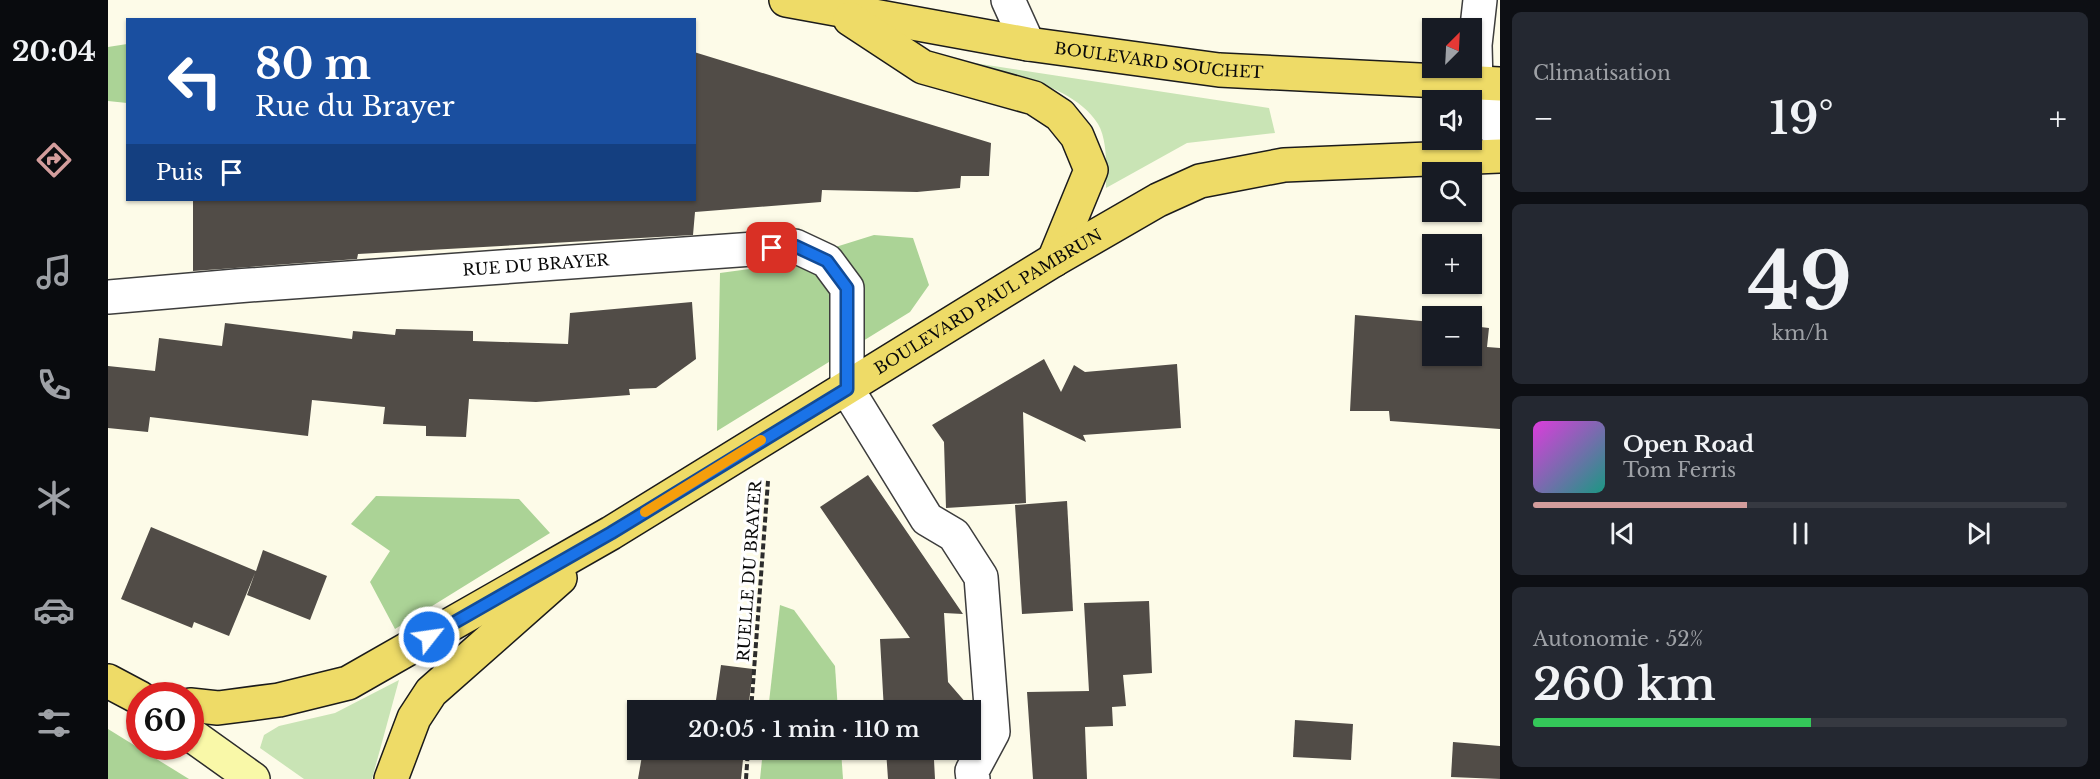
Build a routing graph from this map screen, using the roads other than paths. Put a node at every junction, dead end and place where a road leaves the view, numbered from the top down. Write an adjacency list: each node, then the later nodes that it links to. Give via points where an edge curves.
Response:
1 (786, 0): 4 (main road, BOULEVARD SOUCHET)
2 (1008, 0): 5 (street)
3 (1480, 0): 6 (street, via 1475,45)
4 (839, 11): 5 (main road, BOULEVARD SOUCHET); 9 (main road, via 922,67 1034,98 1060,115 1077,136 1091,170)
5 (1028, 44): 6 (main road, BOULEVARD SOUCHET, via 1219,70)
6 (1488, 84): 7 (street)
7 (1500, 139)
8 (1500, 156): 9 (main road, BOULEVARD PAUL PAMBRUN, via 1284,165 1200,181 1158,200)
9 (1054, 260): 11 (main road, BOULEVARD PAUL PAMBRUN)
10 (108, 297): 11 (street, RUE DU BRAYER, via 795,246 827,261 847,288)
11 (847, 389): 12 (main road, BOULEVARD PAUL PAMBRUN); 19 (street, via 927,519 954,535 981,577 993,732 972,771)
12 (611, 533): 15 (main road, BOULEVARD PAUL PAMBRUN, via 348,683 279,700); 18 (main road, via 431,692 414,718)
13 (108, 681): 14 (main road)
14 (126, 691)
15 (204, 706)
16 (204, 744): 17 (street)
17 (253, 779)
18 (391, 779)
19 (973, 779)

